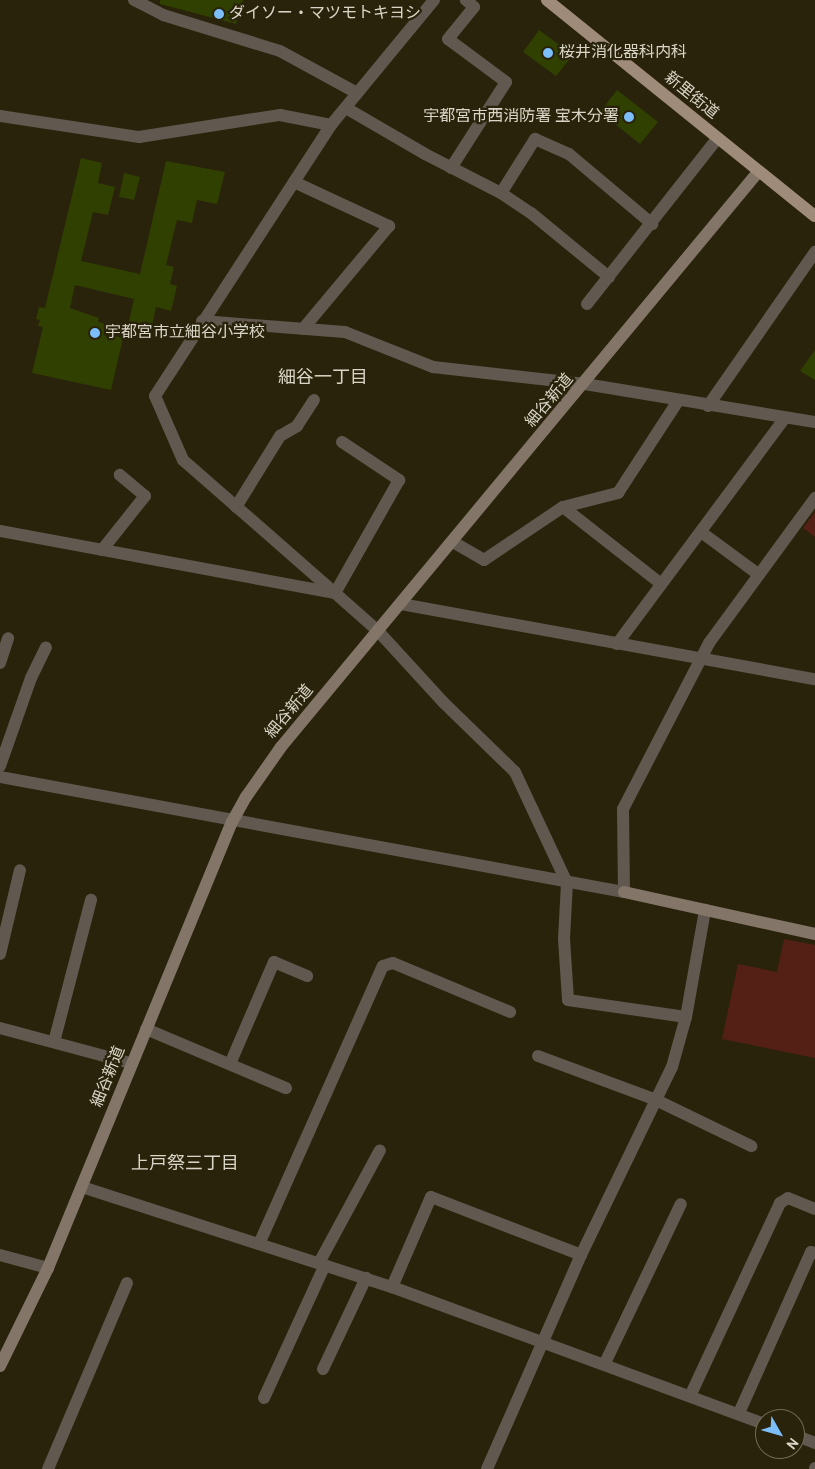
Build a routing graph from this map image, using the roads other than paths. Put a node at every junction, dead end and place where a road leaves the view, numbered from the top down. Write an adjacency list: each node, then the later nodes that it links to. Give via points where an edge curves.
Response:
1 (134, 0): 5 (street, via 163,15 280,51)
2 (434, 0): 5 (street)
3 (466, 0): 10 (street, via 474,7 448,39 506,82)
4 (547, 0): 9 (main road, 新里街道)
5 (357, 93): 6 (street)
6 (346, 108): 8 (street); 10 (street)
7 (0, 116): 8 (street, via 139,137 280,115)
8 (331, 125): 12 (street)
9 (717, 139): 11 (main road, 新里街道); 15 (street)
10 (451, 168): 13 (street)
11 (758, 172): 14 (main road, 新里街道); 21 (street, 細谷新道)
12 (294, 182): 19 (street); 20 (street, via 388,226)
13 (501, 193): 15 (street, via 536,139 569,154); 17 (street, via 532,213)
14 (815, 216)
15 (652, 224): 17 (street)
16 (815, 252): 24 (street)
17 (609, 277): 18 (street)
18 (587, 304)
19 (202, 321): 20 (street); 30 (street, via 155,396 183,460)
20 (303, 329): 21 (street, via 345,332 433,367)
21 (585, 384): 23 (street); 34 (street, 細谷新道)
22 (314, 400): 30 (street, via 297,426 280,436)
23 (678, 401): 24 (street); 31 (street, via 618,493)
24 (708, 406): 25 (street)
25 (784, 419): 26 (street); 33 (street)
26 (815, 422)
27 (342, 442): 38 (street, via 399,480)
28 (120, 475): 35 (street, via 145,496)
29 (815, 498): 36 (street)
30 (236, 507): 38 (street)
31 (563, 507): 34 (street, via 484,560); 37 (street)
32 (0, 531): 35 (street)
33 (701, 532): 36 (street); 37 (street)
34 (453, 542): 39 (street, 細谷新道)
35 (102, 550): 38 (street)
36 (758, 574): 44 (street)
37 (660, 583): 42 (street)
38 (335, 593): 40 (street)
39 (401, 604): 40 (street, 細谷新道); 42 (street)
40 (378, 631): 49 (street, 細谷新道, via 263,771); 51 (street, via 443,702 515,772)
41 (8, 638): 45 (street)
42 (617, 644): 44 (street)
43 (46, 647): 47 (street, via 31,678)
44 (702, 658): 46 (street); 52 (street, via 623,809)
45 (0, 663)
46 (815, 679)
47 (0, 766)
48 (0, 777): 49 (street)
49 (232, 822): 51 (street); 61 (street, 細谷新道)
50 (20, 870): 56 (street)
51 (567, 883): 52 (street); 59 (street, via 564,939 568,1000)
52 (624, 892): 54 (street)
53 (91, 900): 62 (street)
54 (705, 910): 55 (street); 59 (street)
55 (815, 934)
56 (0, 954)
57 (307, 976): 65 (street, via 274,962)
58 (510, 1012): 73 (street, via 393,963 383,966)
59 (686, 1018): 67 (street, via 672,1067)
60 (0, 1028): 62 (street)
61 (146, 1029): 64 (street, 細谷新道); 65 (street)
62 (54, 1042): 64 (street)
63 (538, 1056): 67 (street)
64 (132, 1063): 70 (street, 細谷新道)
65 (230, 1064): 66 (street)
66 (286, 1088)
67 (656, 1100): 68 (street); 76 (street)
68 (751, 1146)
69 (380, 1150): 77 (street)
70 (82, 1186): 73 (street); 78 (street, 細谷新道)
71 (681, 1204): 83 (street)
72 (815, 1209): 86 (street, via 788,1198 780,1203)
73 (259, 1244): 77 (street)
74 (815, 1253): 88 (street, via 811,1252)
75 (0, 1255): 78 (street)
76 (581, 1256): 81 (street, via 431,1198); 82 (street)
77 (322, 1264): 79 (street); 87 (street)
78 (48, 1268): 84 (street, 細谷新道)
79 (366, 1278): 81 (street); 85 (street)
80 (127, 1284): 90 (street)
81 (392, 1286): 82 (street)
82 (546, 1341): 83 (street); 91 (street)
83 (605, 1363): 86 (street)
84 (0, 1366)
85 (323, 1369)
86 (691, 1394): 88 (street)
87 (264, 1398)
88 (739, 1413): 89 (street)
89 (755, 1420)
90 (48, 1469)
91 (486, 1469)

